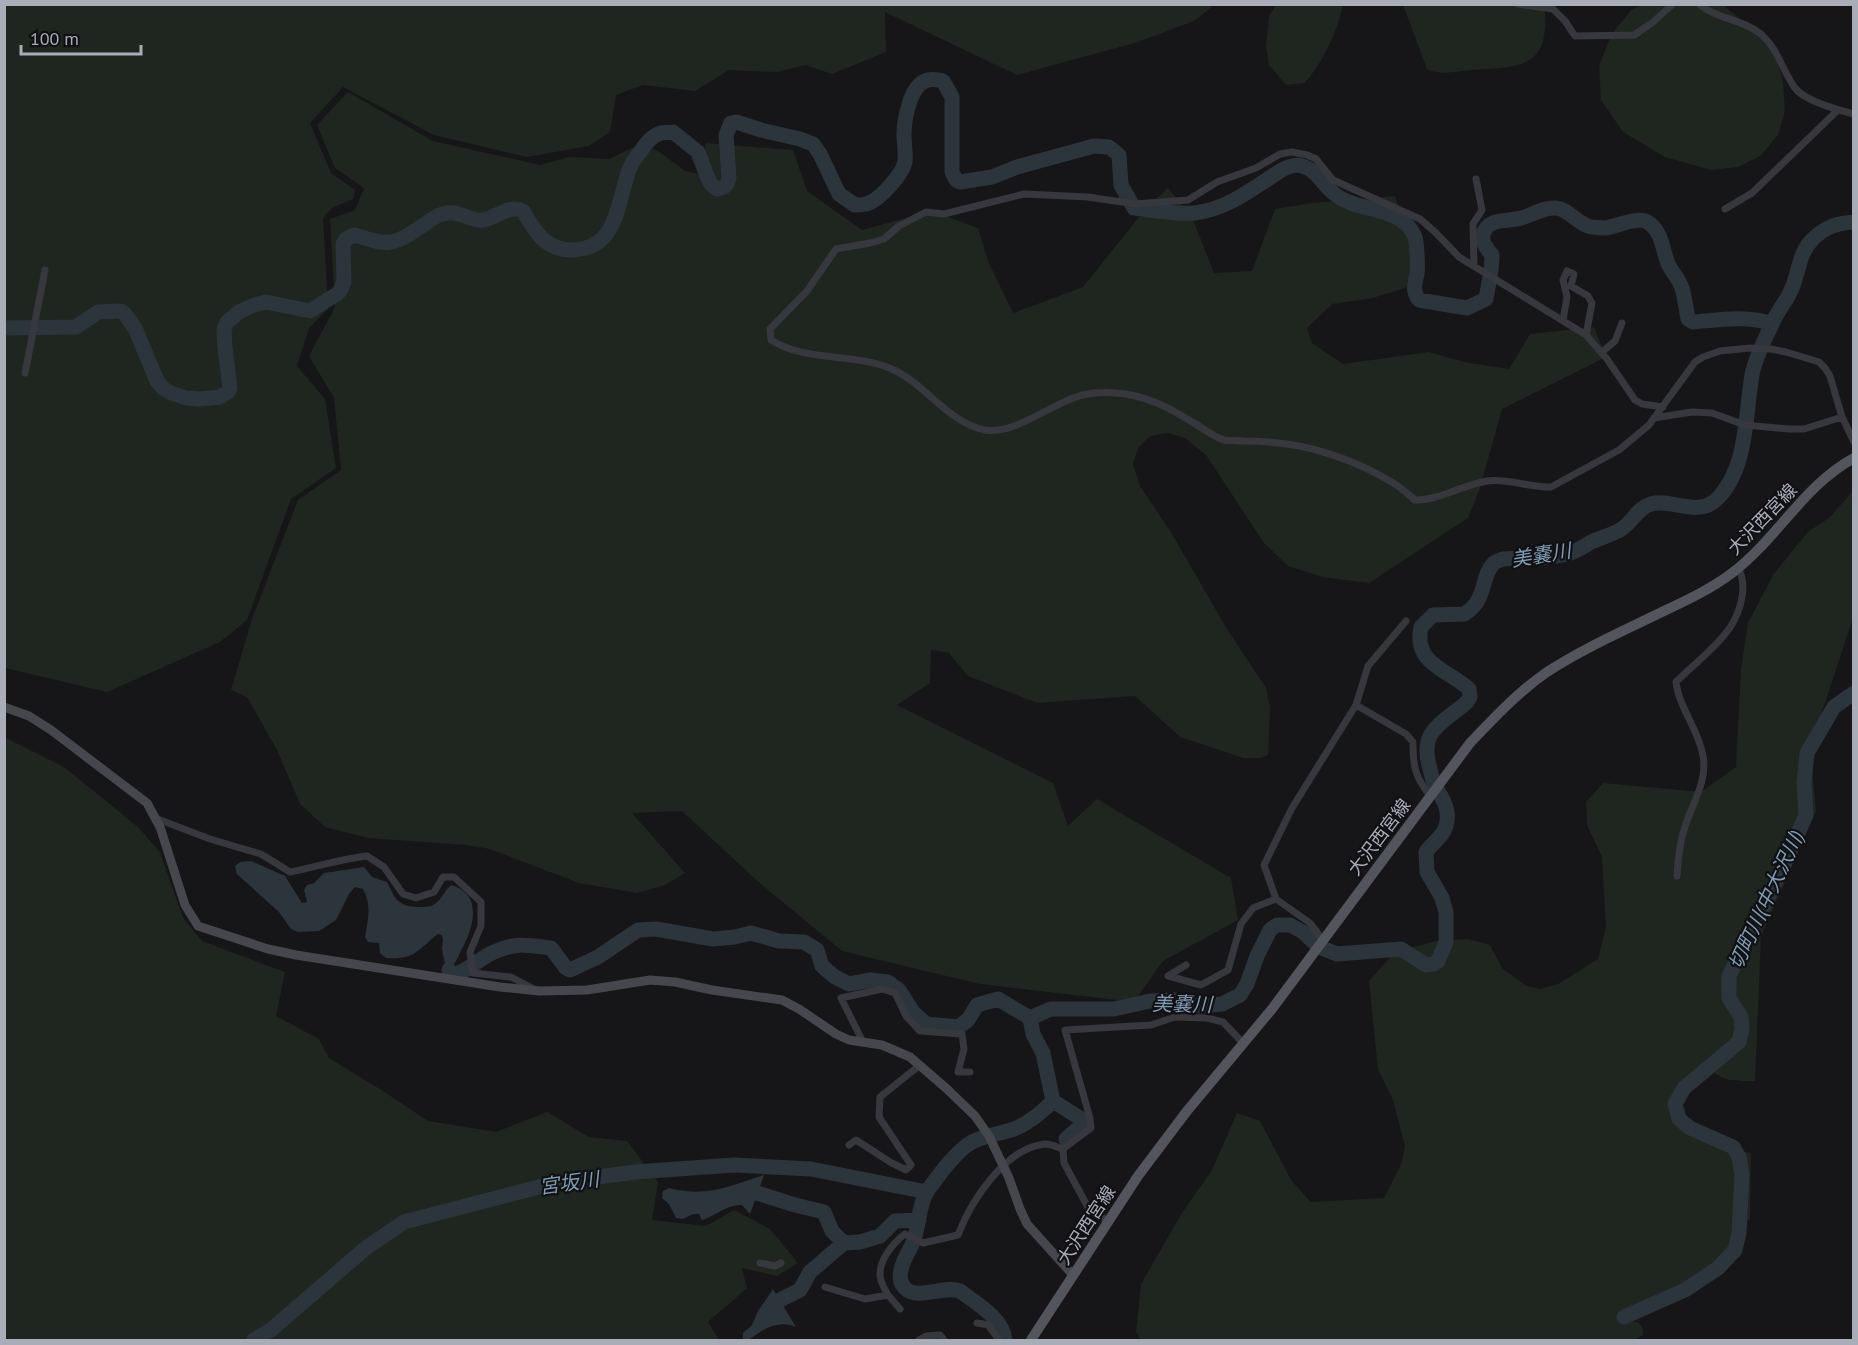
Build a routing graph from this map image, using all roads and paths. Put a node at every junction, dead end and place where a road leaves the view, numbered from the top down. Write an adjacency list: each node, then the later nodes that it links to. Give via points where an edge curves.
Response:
1 (1518, 4): 2 (street, via 1553,9 1575,36 1634,35)
2 (1673, 4)
3 (1699, 4): 4 (street, via 1760,33 1801,94)
4 (1838, 110): 5 (street); 7 (street, via 1752,193)
5 (1854, 114)
6 (1476, 179): 8 (street, via 1482,210 1473,224)
7 (1725, 209)
8 (1474, 266): 10 (street); 17 (street, via 1420,219 1333,180 1316,159 1292,152 1217,182 1188,200 1135,204 1088,196 1024,194 944,214 926,212 884,239 836,249 807,291 770,329 771,340 779,346 808,353 893,369 965,422 985,430 1010,428 1079,395 1121,392 1148,398 1223,440 1290,444 1353,463 1390,481 1415,500 1435,498 1485,481 1551,487 1619,450)
9 (45, 270): 14 (street)
10 (1563, 320): 12 (street); 12 (street, via 1567,297 1563,280 1567,271 1574,274 1571,286 1592,303)
11 (1622, 323): 13 (street, via 1615,341)
12 (1586, 335): 13 (street)
13 (1602, 352): 15 (street, via 1635,400)
14 (25, 373)
15 (1663, 407): 16 (street, via 1695,362 1703,357 1719,351 1771,349 1819,362 1830,376); 17 (street)
16 (1842, 417): 17 (street, via 1804,429 1761,427 1692,412); 18 (street)
17 (1654, 418)
18 (1854, 442)
19 (1854, 458): 20 (main road, 大沢西宮線, via 1822,481)
20 (1738, 568): 24 (main road, 大沢西宮線, via 1693,597 1546,673 1470,743); 26 (street, via 1743,592 1732,624 1676,682 1703,755 1704,777 1683,833)
21 (1406, 621): 22 (street, via 1368,666)
22 (1356, 705): 24 (street, via 1413,742 1418,780); 27 (street, via 1292,808 1264,865)
23 (4, 707): 25 (street, via 51,730 147,803)
24 (1431, 795): 28 (main road, 大沢西宮線)
25 (155, 818): 30 (street, via 185,905 198,926 296,955); 30 (street, via 261,854 290,872 367,856 384,867 403,894 416,898 434,892 443,877 454,877 481,902 481,926 470,952 473,974 511,977)
26 (1677, 876)
27 (1276, 899): 28 (street, via 1310,923); 29 (street, via 1252,908 1241,924 1228,970 1201,985 1168,976)
28 (1320, 945): 32 (main road, 大沢西宮線)
29 (1186, 965)
30 (538, 991): 31 (street, via 586,990 650,980 675,982 782,1000 836,1034)
31 (863, 1042): 33 (street, via 882,1045); 34 (street, via 841,998 882,989 895,993 906,1016 920,1031 962,1034 964,1049 958,1072)
32 (1244, 1044): 36 (street, via 1223,1022 1207,1018 1175,1017 1151,1025 1065,1030 1090,1128); 38 (main road, 大沢西宮線, via 1187,1111)
33 (920, 1065): 35 (street, via 880,1097 879,1104 879,1117 911,1165 906,1170 856,1140); 37 (street, via 975,1116)
34 (970, 1072)
35 (849, 1145)
36 (1063, 1149): 37 (street, via 1047,1144 1031,1148); 38 (street, via 1064,1163 1090,1211)
37 (1003, 1164): 41 (street, via 1027,1224); 43 (street, via 957,1234 923,1243 905,1234 897,1240 883,1259 880,1276)
38 (1109, 1221): 41 (main road, 大沢西宮線)
39 (760, 1263): 40 (street)
40 (781, 1263)
41 (1073, 1275): 49 (main road, 大沢西宮線)
42 (825, 1287): 43 (street, via 865,1299)
43 (888, 1295): 44 (street)
44 (900, 1309)
45 (977, 1323): 48 (street, via 988,1325)
46 (919, 1341): 47 (street, via 940,1335)
47 (944, 1341)
48 (999, 1341)
49 (1031, 1341)

